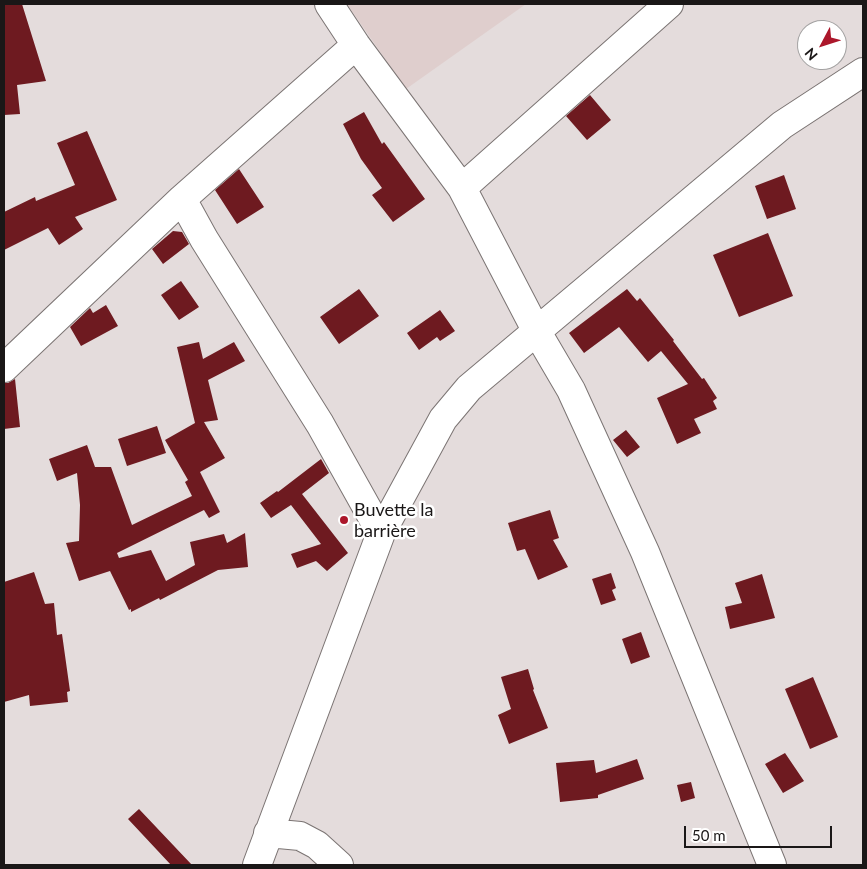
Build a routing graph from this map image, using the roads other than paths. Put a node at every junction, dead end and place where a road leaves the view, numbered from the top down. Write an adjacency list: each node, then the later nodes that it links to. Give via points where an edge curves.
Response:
1 (328, 4): 3 (street)
2 (669, 4): 5 (street)
3 (356, 45): 5 (street); 6 (street)
4 (863, 72): 7 (street, via 782,125)
5 (462, 188): 7 (street)
6 (182, 199): 8 (street); 9 (street, via 320,424)
7 (537, 332): 9 (street, via 469,388 443,419); 13 (street, via 571,390 645,552)
8 (4, 368)
9 (381, 533): 10 (street)
10 (268, 833): 11 (street); 12 (street, via 300,836 318,845)
11 (257, 865)
12 (339, 865)
13 (772, 865)

